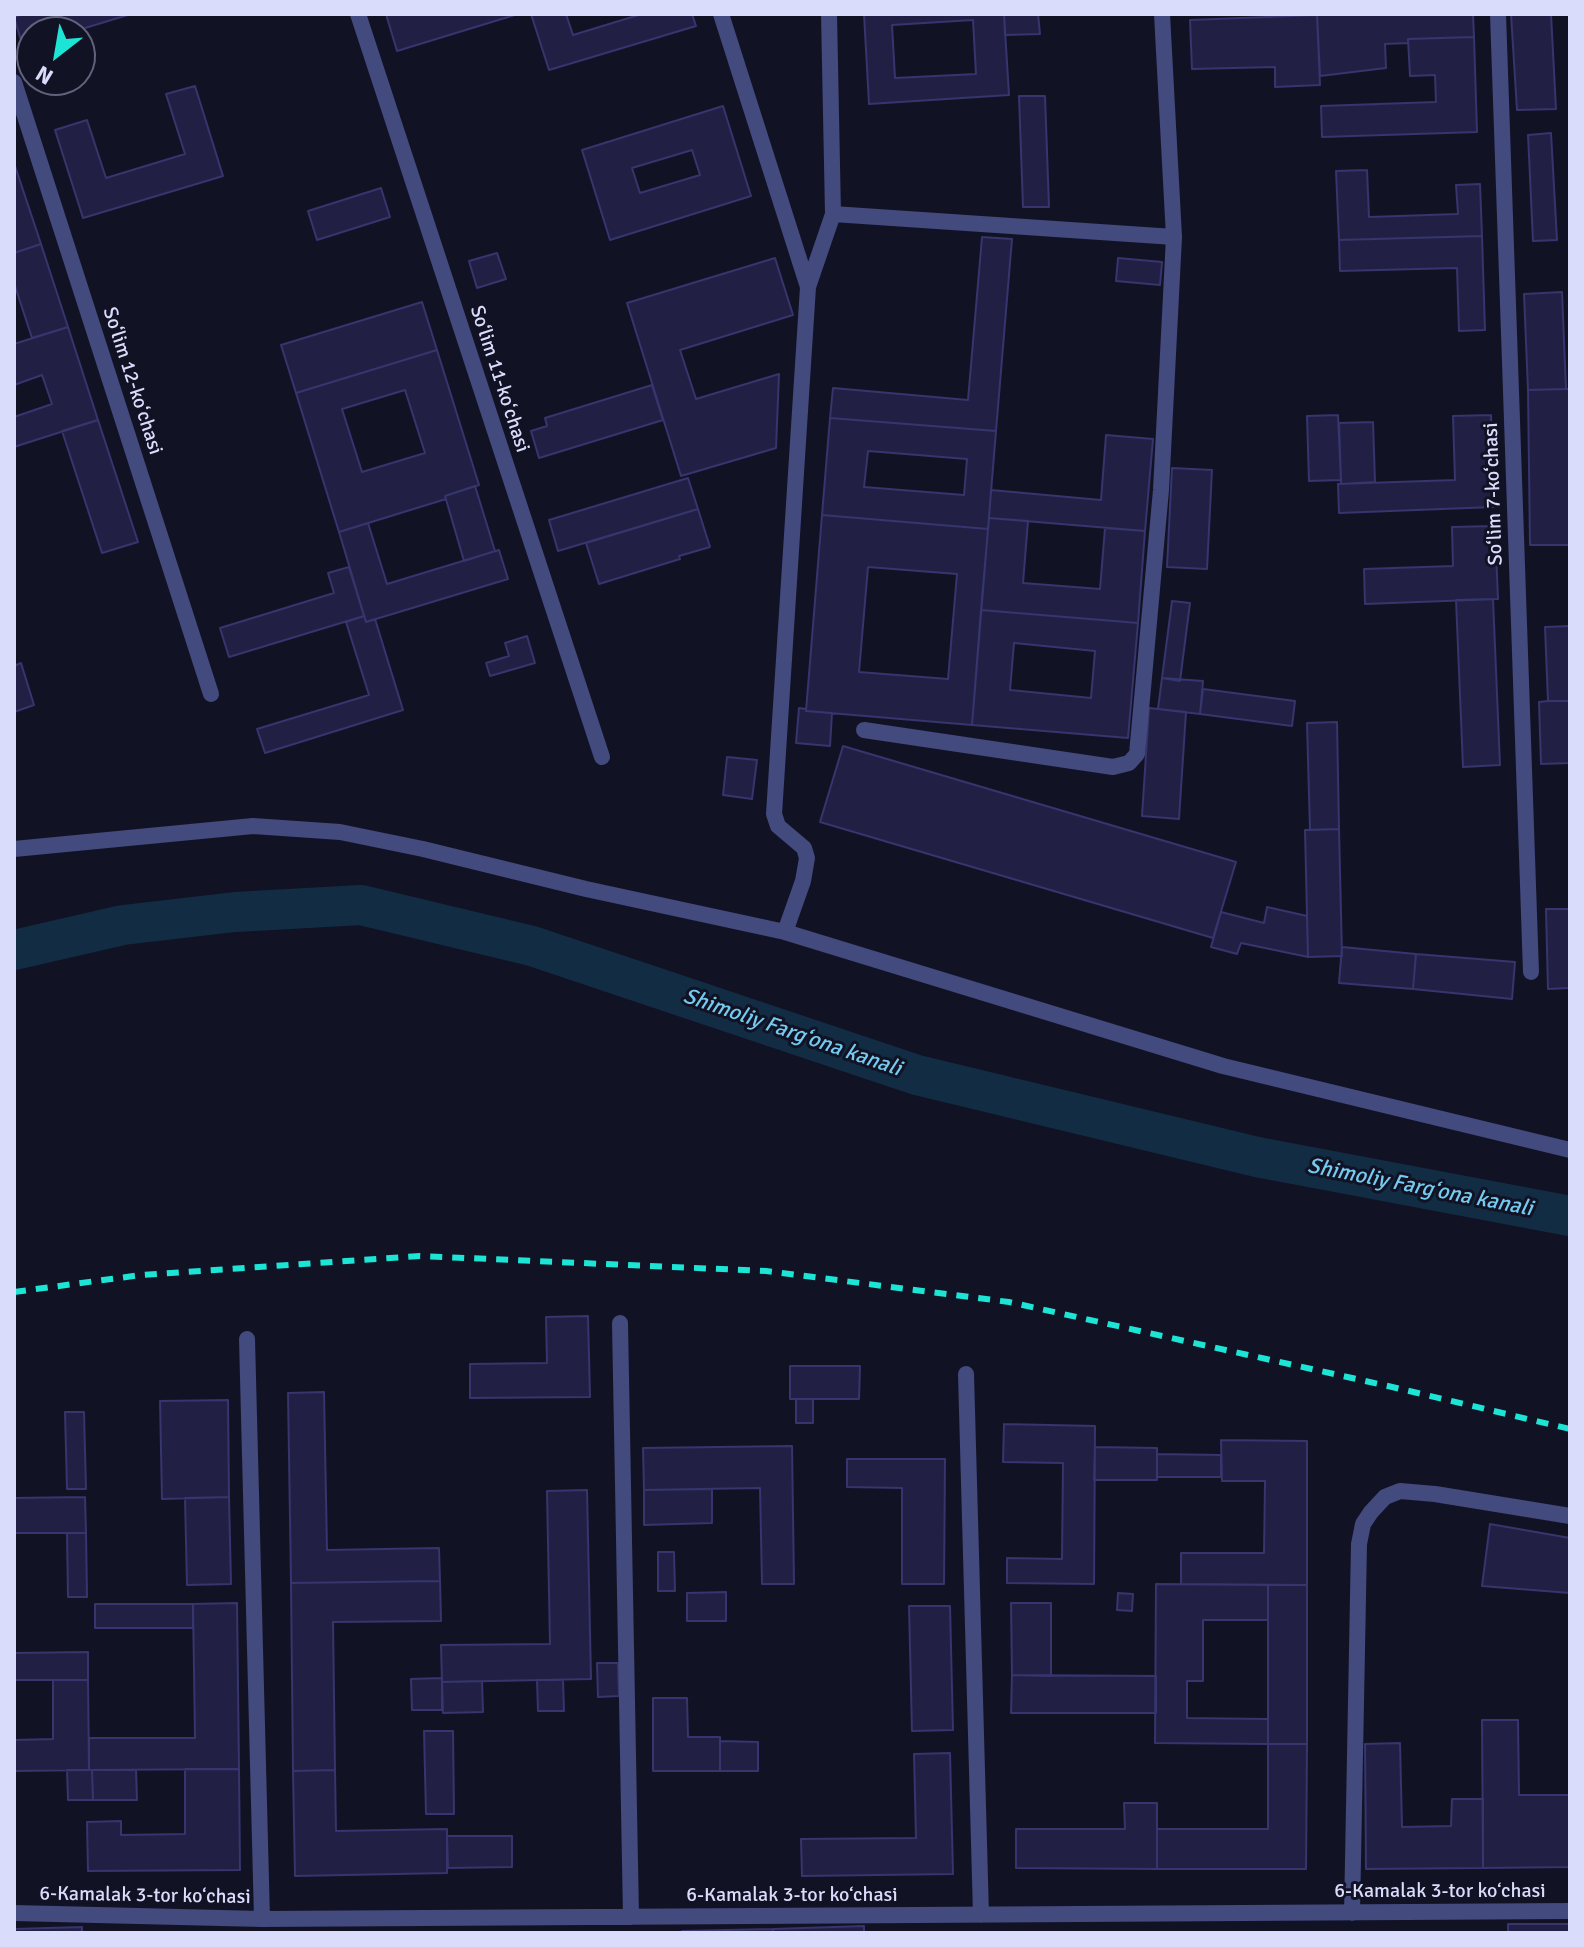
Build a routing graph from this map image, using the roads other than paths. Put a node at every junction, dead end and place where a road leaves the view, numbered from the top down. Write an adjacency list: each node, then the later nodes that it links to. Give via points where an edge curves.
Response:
1 (358, 14): 12 (street, Soʻlim 11-koʻchasi)
2 (721, 14): 9 (street)
3 (829, 14): 7 (street)
4 (1162, 14): 8 (street)
5 (1498, 14): 15 (street, Soʻlim 7-koʻchasi)
6 (14, 82): 10 (street, Soʻlim 12-koʻchasi)
7 (833, 214): 8 (street); 9 (street)
8 (1174, 237): 11 (street, via 1161,490 1137,754 1129,763 1113,767)
9 (808, 287): 14 (street, via 774,814 807,858)
10 (211, 694)
11 (864, 730)
12 (602, 757)
13 (14, 849): 14 (street, via 253,826 340,832)
14 (785, 932): 16 (street, via 1223,1066)
15 (1531, 972)
16 (1570, 1150)
17 (620, 1323): 25 (street)
18 (247, 1339): 26 (street)
19 (966, 1374): 24 (street)
20 (1570, 1516): 23 (street, via 1400,1491 1385,1497 1363,1524)
21 (1570, 1911): 23 (street, 6-Kamalak 3-tor koʻchasi)
22 (14, 1913): 26 (street, 6-Kamalak 3-tor koʻchasi)
23 (1352, 1913): 24 (street, 6-Kamalak 3-tor koʻchasi)
24 (981, 1915): 25 (street, 6-Kamalak 3-tor koʻchasi)
25 (631, 1917): 26 (street, 6-Kamalak 3-tor koʻchasi)
26 (262, 1919)

